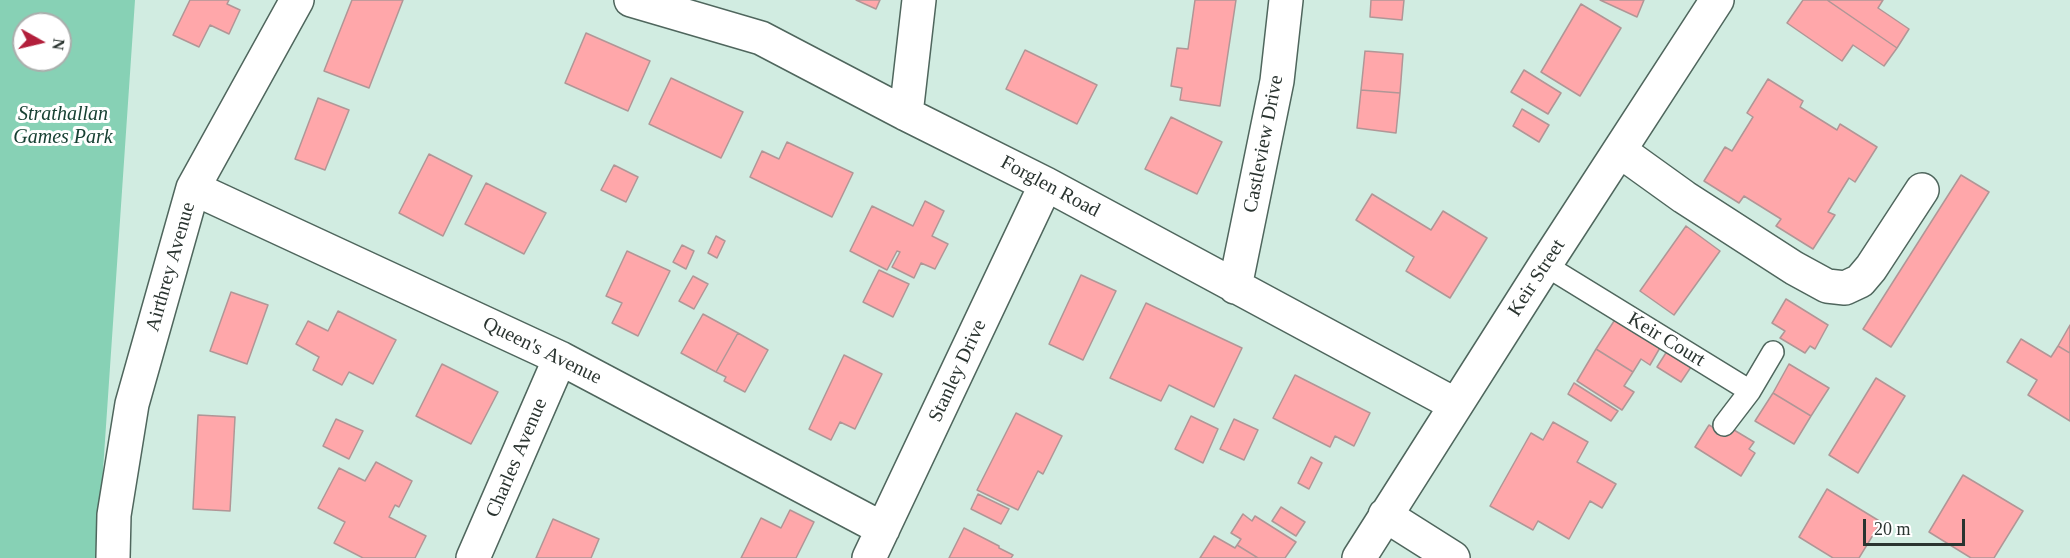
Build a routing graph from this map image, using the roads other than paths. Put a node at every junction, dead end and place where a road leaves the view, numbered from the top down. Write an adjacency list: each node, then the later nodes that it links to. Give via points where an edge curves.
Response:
1 (297, 0): 9 (street, Airthrey Avenue)
2 (631, 0): 6 (street, Forglen Road, via 761,38)
3 (919, 0): 6 (street)
4 (1286, 0): 12 (street, Castleview Drive, via 1277,81)
5 (1717, 0): 7 (street, Keir Street)
6 (906, 114): 8 (street, Forglen Road)
7 (1620, 150): 10 (street, via 1683,197 1827,286 1845,288 1860,281); 11 (street, Keir Street)
8 (1046, 183): 12 (street, Forglen Road); 19 (street, Stanley Drive)
9 (194, 188): 14 (street, Queen's Avenue); 20 (street, Airthrey Avenue, via 132,404 114,515)
10 (1922, 190)
11 (1545, 265): 15 (lane, Keir Court); 16 (street, Keir Street)
12 (1235, 286): 16 (street, Forglen Road)
13 (1773, 352): 15 (lane)
14 (560, 358): 19 (street, Queen's Avenue); 21 (street, Charles Avenue)
15 (1750, 391): 17 (lane)
16 (1456, 405): 18 (street, Keir Street)
17 (1724, 425)
18 (1385, 514): 23 (street, Keir Street); 24 (street)
19 (883, 529): 22 (street, Stanley Drive)
20 (113, 558)
21 (473, 558)
22 (868, 558)
23 (1359, 558)
24 (1454, 558)

